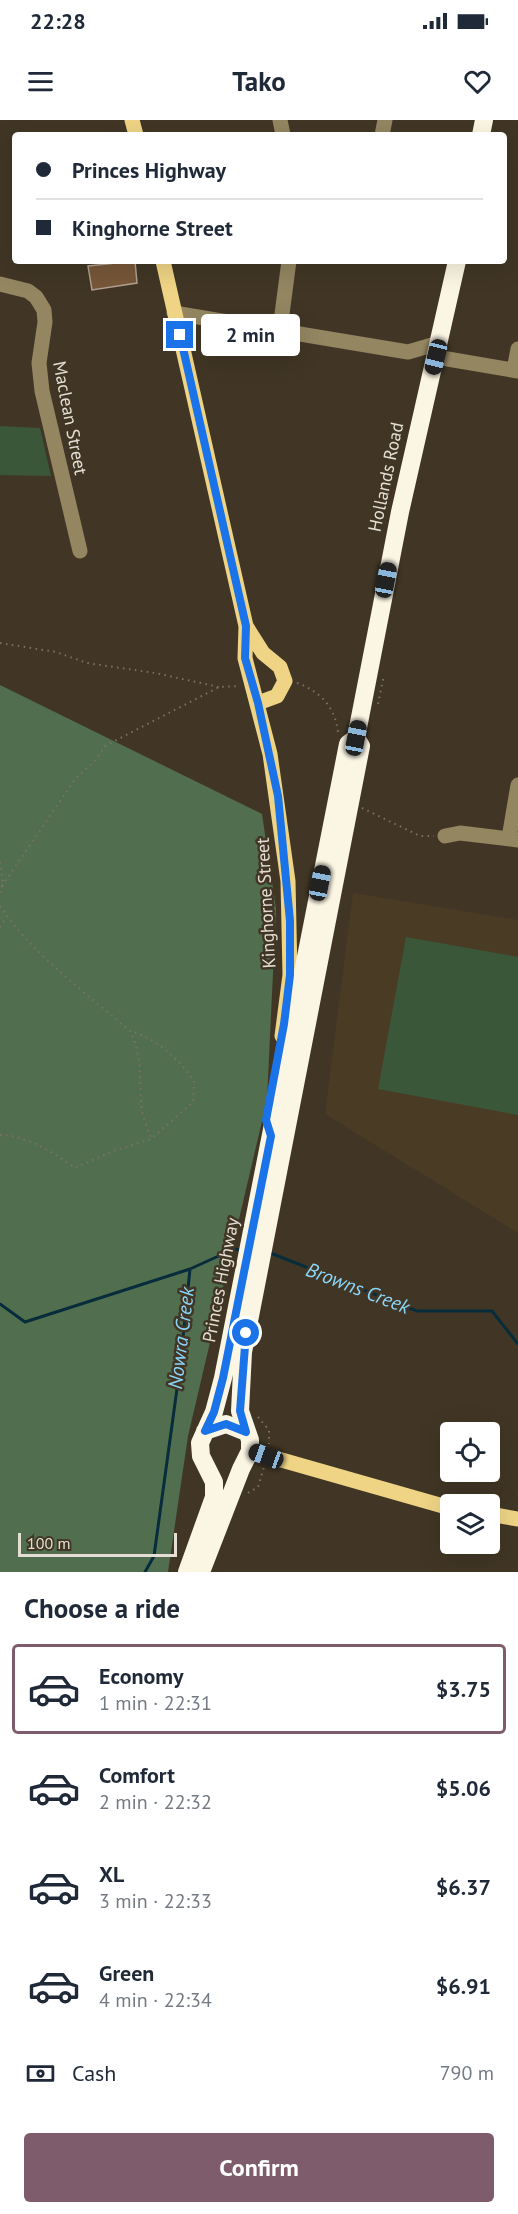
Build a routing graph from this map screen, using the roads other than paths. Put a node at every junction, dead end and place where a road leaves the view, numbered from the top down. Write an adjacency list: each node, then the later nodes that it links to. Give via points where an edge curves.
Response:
1 (164, 264): 5 (main road, Kinghorne Street)
2 (289, 264): 6 (street)
3 (456, 264): 8 (highway, Hollands Road)
4 (0, 284): 10 (street, Maclean Street, via 28,291 44,310 39,363 42,391)
5 (174, 313): 6 (street); 11 (main road, Kinghorne Street)
6 (280, 329): 8 (street, via 408,352)
7 (518, 348): 9 (street)
8 (437, 350): 9 (street); 16 (highway, Hollands Road, via 347,739)
9 (516, 370)
10 (80, 551)
11 (246, 626): 12 (main road, Kinghorne Street, via 245,658); 12 (main road, Kinghorne Street, via 263,653 280,667 285,681 277,696)
12 (258, 703): 16 (main road, Kinghorne Street, via 278,796 290,921 290,975 266,1120)
13 (518, 785): 15 (street)
14 (445, 836): 15 (street, via 460,833)
15 (514, 839)
16 (278, 1131): 17 (highway, Princes Highway)
17 (250, 1275): 18 (highway, Princes Highway, via 219,1397); 19 (highway, Princes Highway, via 240,1411)
18 (205, 1431): 19 (highway, via 226,1424); 21 (highway, via 200,1449)
19 (246, 1432): 20 (highway)
20 (250, 1451): 22 (highway); 23 (main road)
21 (207, 1466): 22 (highway, via 226,1472); 26 (highway, via 214,1482 214,1497)
22 (241, 1469): 27 (highway)
23 (440, 1505)
24 (500, 1516): 25 (main road)
25 (518, 1519)
26 (187, 1572)
27 (201, 1572)

